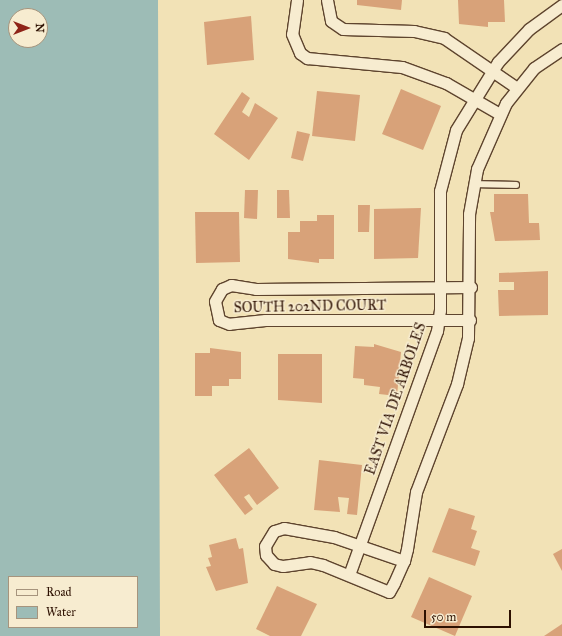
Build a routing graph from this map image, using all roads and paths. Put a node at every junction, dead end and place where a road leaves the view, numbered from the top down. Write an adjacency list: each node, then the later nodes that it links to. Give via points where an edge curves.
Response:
1 (297, 0): 7 (street, via 292,34 300,53 307,58 402,66)
2 (327, 0): 5 (street, via 331,21 343,29 430,34 464,50)
3 (562, 5): 5 (street, EAST VIA DE ARBOLES, via 530,29)
4 (562, 49): 6 (street, via 534,68)
5 (491, 72): 6 (street); 7 (street, EAST VIA DE ARBOLES)
6 (517, 88): 8 (street)
7 (473, 98): 8 (street); 11 (street, EAST VIA DE ARBOLES, via 456,130 440,190)
8 (500, 114): 9 (street, via 485,144)
9 (474, 184): 10 (lane); 12 (street, via 469,214)
10 (516, 185)
11 (440, 287): 12 (street, SOUTH 202ND COURT); 13 (street, EAST VIA DE ARBOLES); 13 (street, SOUTH 202ND COURT, via 256,289 231,285 222,289 215,301 219,320 229,324 265,320)
12 (471, 287): 14 (street)
13 (439, 320): 14 (street, SOUTH 202ND COURT); 15 (street, EAST VIA DE ARBOLES, via 430,355)
14 (470, 320): 16 (street, via 457,384 416,492)
15 (360, 546): 16 (street); 17 (street, EAST VIA DE ARBOLES); 17 (street, via 323,534 284,528 274,530 265,546 266,555 274,564 283,566 310,562)
16 (404, 561): 17 (street, via 389,592)
17 (349, 575)

